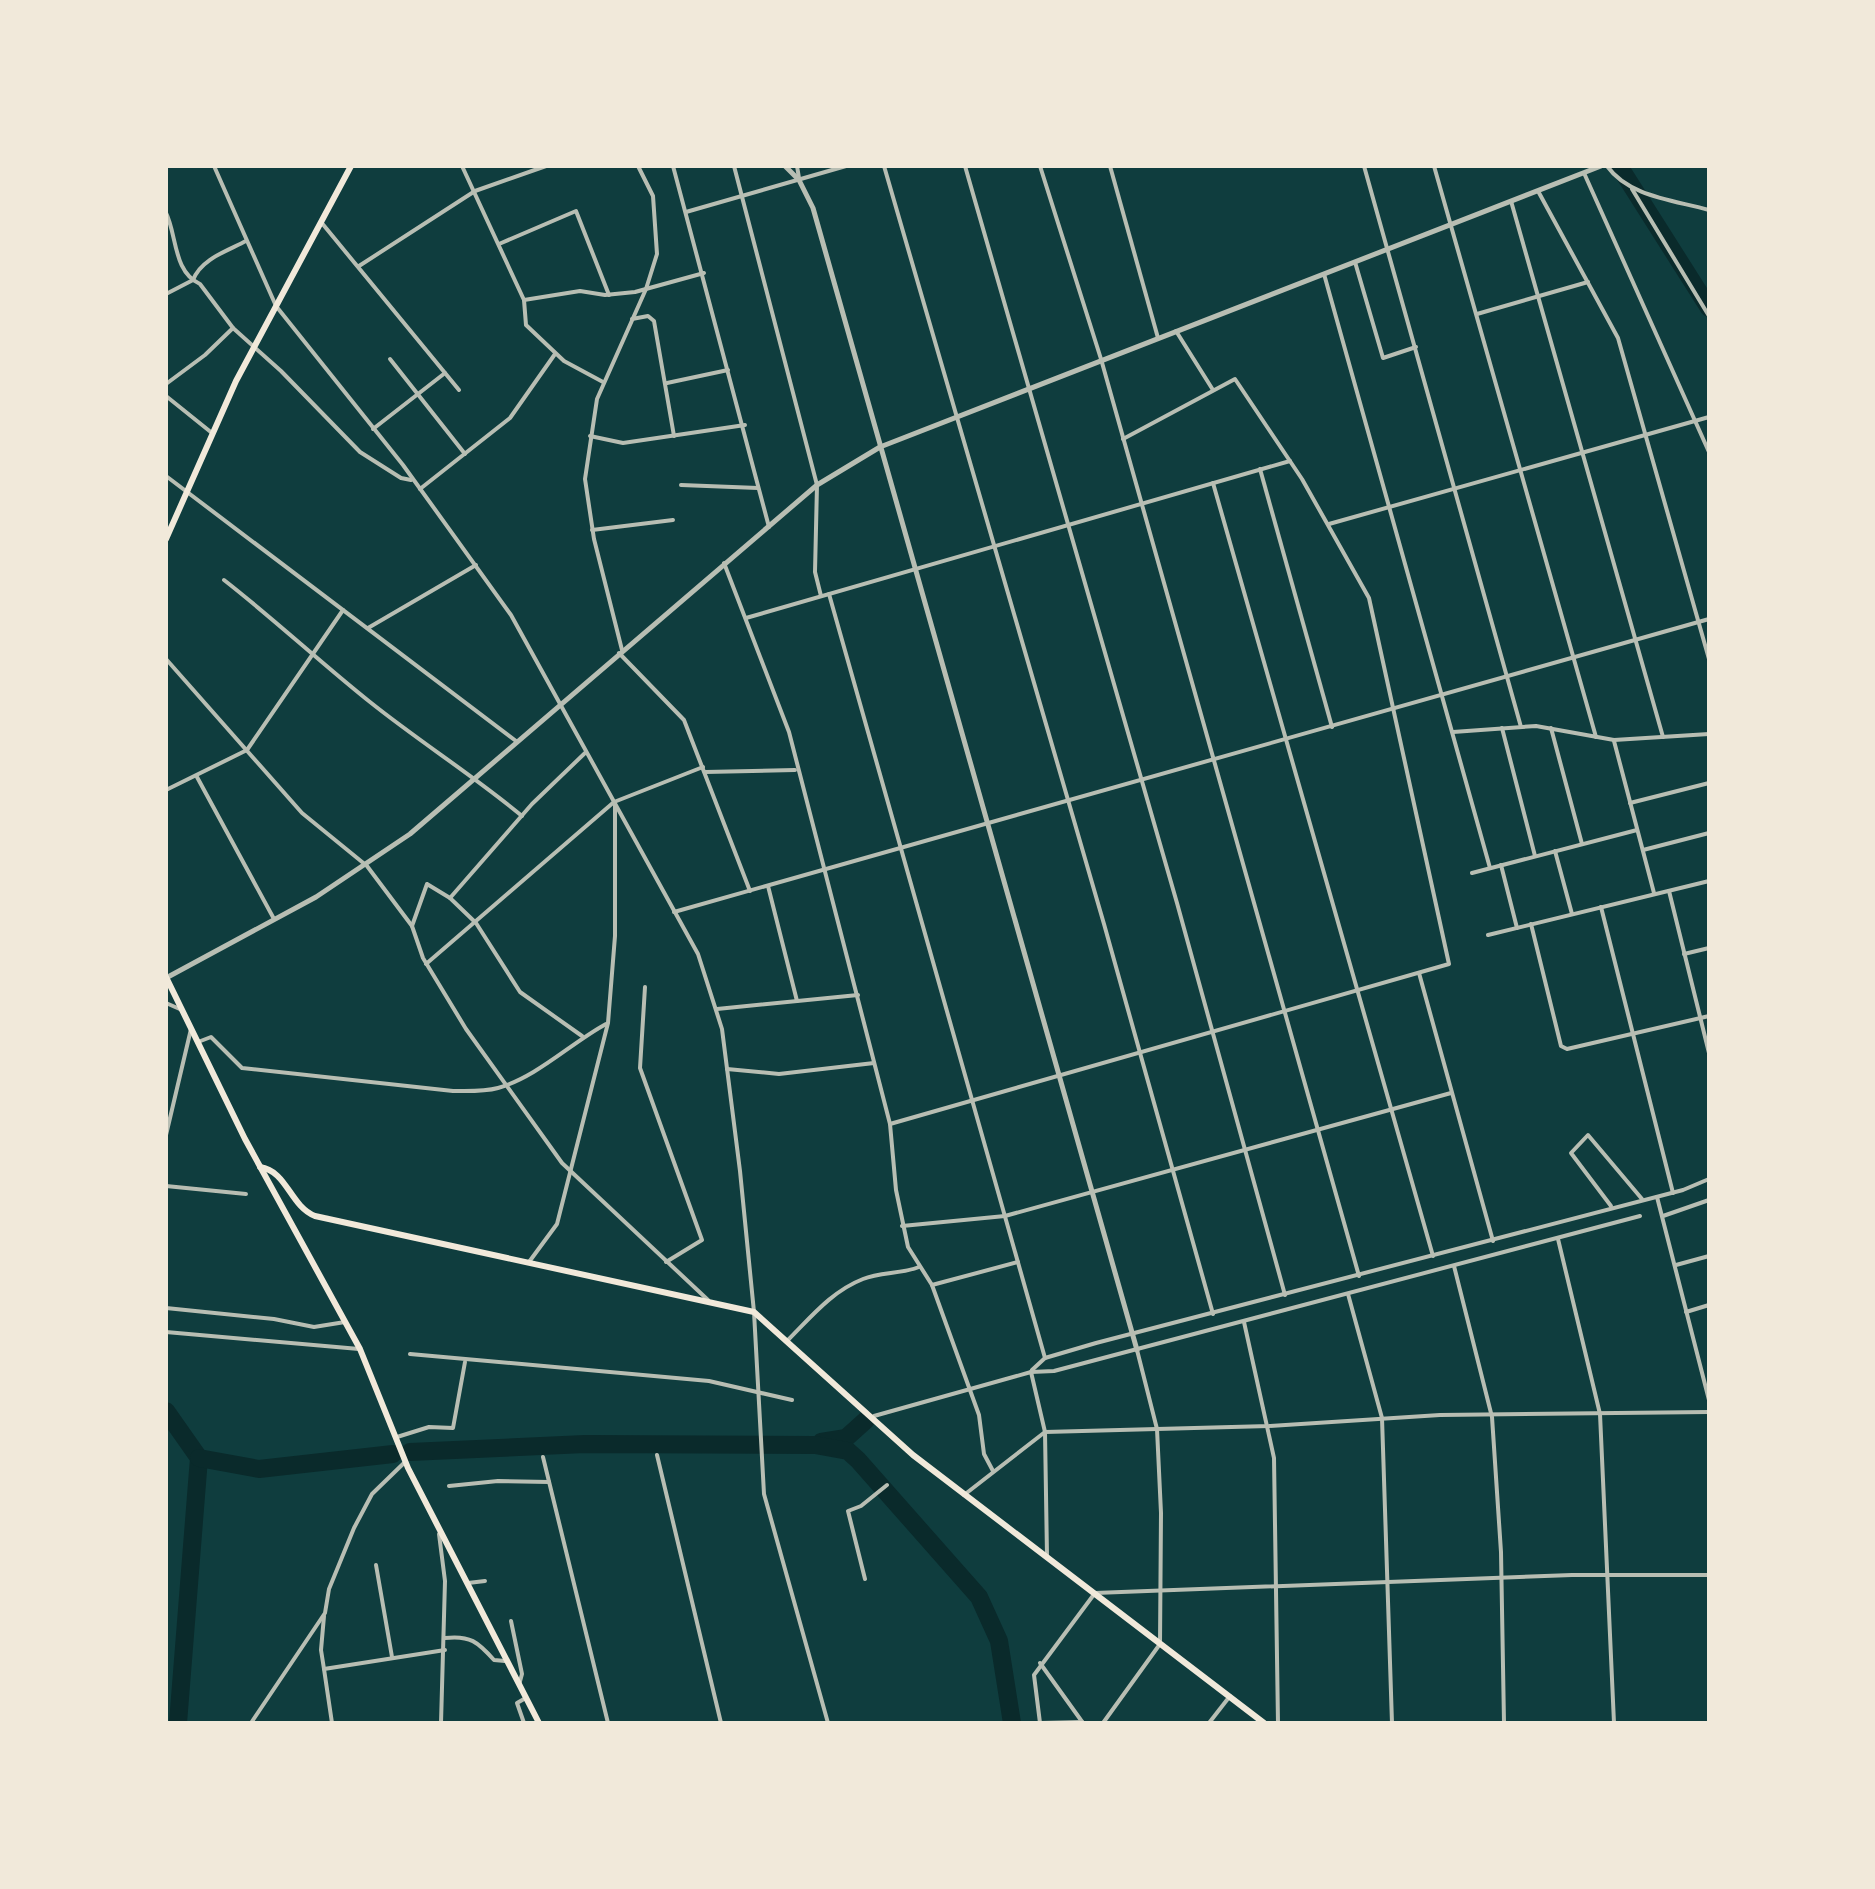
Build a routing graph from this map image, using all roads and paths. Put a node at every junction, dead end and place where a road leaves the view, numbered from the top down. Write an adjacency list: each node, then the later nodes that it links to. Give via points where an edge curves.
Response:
1 (214, 166): 30 (street)
2 (351, 166): 28 (main road)
3 (462, 166): 21 (street)
4 (546, 166): 21 (street)
5 (638, 166): 39 (street, via 653,196 656,218 657,254)
6 (673, 166): 26 (street)
7 (734, 166): 23 (street)
8 (785, 166): 19 (street)
9 (797, 166): 19 (street)
10 (846, 166): 19 (street)
11 (884, 166): 66 (street)
12 (965, 166): 61 (street)
13 (1040, 166): 55 (street)
14 (1110, 166): 50 (street)
15 (1364, 166): 32 (street)
16 (1434, 166): 29 (street)
17 (1604, 166): 18 (street); 20 (street)
18 (1584, 173): 22 (street); 68 (street)
19 (799, 180): 23 (street); 76 (street, via 813,208)
20 (1635, 189): 25 (street); 46 (street)
21 (475, 191): 31 (street); 34 (street)
22 (1538, 191): 24 (street); 38 (street)
23 (742, 196): 26 (street); 87 (street)
24 (1511, 201): 29 (street); 42 (street)
25 (1709, 210)
26 (686, 212): 35 (street)
27 (166, 213): 37 (street, via 176,252)
28 (321, 222): 34 (street); 44 (main road)
29 (1451, 224): 32 (street); 45 (street)
30 (246, 241): 37 (street, via 197,269); 44 (street)
31 (499, 244): 41 (street, via 576,211); 43 (street)
32 (1387, 249): 33 (street); 52 (street)
33 (1355, 262): 36 (street); 52 (street, via 1383,358)
34 (359, 266): 57 (street)
35 (704, 273): 39 (street); 56 (street)
36 (1324, 274): 49 (street); 93 (street)
37 (193, 280): 40 (street); 48 (street)
38 (1588, 282): 42 (street); 72 (street, via 1618,338)
39 (646, 289): 41 (street); 47 (street)
40 (166, 294)
41 (609, 295): 43 (street, via 580,291)
42 (1538, 296): 45 (street); 77 (street)
43 (524, 300): 53 (street, via 526,325)
44 (276, 306): 51 (main road); 70 (street)
45 (1477, 314): 82 (street)
46 (1709, 316)
47 (630, 319): 58 (street); 59 (street, via 648,316 654,321)
48 (233, 328): 51 (street); 60 (street)
49 (1175, 331): 50 (street); 63 (street)
50 (1158, 338): 55 (street)
51 (255, 346): 71 (main road); 84 (street, via 360,452 401,478)
52 (1416, 347): 89 (street)
53 (555, 354): 58 (street); 79 (street, via 510,418)
54 (390, 359): 64 (street)
55 (1101, 359): 61 (street); 75 (street)
56 (729, 369): 59 (street); 69 (street)
57 (445, 373): 62 (street); 64 (street)
58 (604, 382): 73 (street)
59 (667, 383): 74 (street)
60 (166, 384)
61 (1028, 388): 66 (street); 96 (street)
62 (459, 390)
63 (1213, 390): 75 (street); 80 (street, via 1235,379)
64 (418, 394): 70 (street); 79 (street)
65 (166, 396): 71 (street)
66 (957, 415): 76 (street); 100 (street)
67 (1709, 417): 68 (street)
68 (1695, 421): 72 (street); 78 (street)
69 (745, 425): 74 (street); 88 (street)
70 (373, 429): 84 (street)
71 (212, 433): 91 (main road)
72 (1646, 435): 77 (street); 110 (street)
73 (590, 436): 74 (street, via 623,443); 98 (street, via 585,479)
74 (674, 436)
75 (1123, 439): 92 (street)
76 (880, 447): 87 (street); 103 (street)
77 (1584, 452): 82 (street); 112 (street)
78 (1709, 452)
79 (465, 454): 90 (street)
80 (1290, 461): 81 (street); 95 (street)
81 (1260, 469): 85 (street); 122 (street)
82 (1521, 470): 89 (street); 115 (street)
83 (166, 476): 91 (street)
84 (414, 480): 90 (street)
85 (1213, 483): 92 (street); 130 (street)
86 (681, 485): 88 (street)
87 (817, 485): 97 (street); 106 (street, via 815,572)
88 (758, 488): 97 (street)
89 (1455, 488): 93 (street); 118 (street)
90 (419, 489): 102 (street)
91 (187, 492): 99 (main road); 107 (street)
92 (1142, 504): 96 (street); 135 (street)
93 (1388, 508): 95 (street); 119 (street)
94 (673, 520): 98 (street)
95 (1329, 524): 121 (street, via 1369,598)
96 (1068, 525): 100 (street); 140 (street)
97 (769, 527): 101 (street)
98 (592, 530): 113 (street)
99 (166, 539)
100 (995, 546): 103 (street); 143 (street)
101 (724, 563): 108 (street); 113 (street)
102 (476, 565): 111 (street); 120 (street, via 511,615)
103 (915, 569): 105 (street); 147 (street)
104 (224, 580): 114 (street)
105 (829, 594): 106 (street); 151 (street)
106 (821, 596): 108 (street)
107 (343, 610): 111 (street); 114 (street)
108 (746, 618): 137 (street, via 789,732)
109 (1709, 619): 110 (street)
110 (1699, 621): 112 (street); 117 (street)
111 (368, 628): 132 (street)
112 (1636, 640): 115 (street); 129 (street)
113 (621, 652): 120 (street); 136 (street, via 684,720)
114 (312, 655): 133 (street); 139 (street)
115 (1574, 657): 118 (street); 128 (street)
116 (166, 659): 133 (street)
117 (1709, 659)
118 (1508, 677): 119 (street); 123 (street)
119 (1442, 696): 121 (street); 126 (street)
120 (559, 705): 132 (street); 134 (street)
121 (1392, 710): 122 (street); 178 (street, via 1449,964)
122 (1332, 727): 130 (street)
123 (1521, 727): 124 (street); 125 (street)
124 (1502, 728): 126 (street); 154 (street)
125 (1551, 728): 128 (street); 150 (street)
126 (1453, 732): 157 (street)
127 (1709, 734): 129 (street)
128 (1596, 737): 131 (street)
129 (1663, 737): 131 (street)
130 (1286, 740): 135 (street); 181 (street)
131 (1614, 740): 145 (street)
132 (516, 741): 139 (street)
133 (247, 750): 138 (street); 156 (street, via 302,813)
134 (585, 753): 144 (street); 146 (street)
135 (1214, 760): 140 (street); 187 (street)
136 (704, 770): 137 (street); 144 (street); 162 (street)
137 (796, 770): 158 (street)
138 (197, 777): 142 (street); 169 (street)
139 (471, 779): 146 (street); 156 (street)
140 (1141, 780): 143 (street); 192 (street)
141 (1709, 783): 145 (street)
142 (166, 790)
143 (1068, 801): 147 (street); 196 (street)
144 (614, 802): 167 (street); 170 (street); 190 (street, via 615,936)
145 (1630, 803): 148 (street)
146 (522, 816): 165 (street)
147 (987, 824): 151 (street); 200 (street)
148 (1637, 830): 150 (street); 152 (street)
149 (1709, 833): 152 (street)
150 (1582, 844): 153 (street)
151 (901, 848): 158 (street); 203 (street)
152 (1643, 850): 164 (street)
153 (1555, 851): 154 (street); 168 (street)
154 (1535, 856): 155 (street)
155 (1501, 865): 157 (street); 173 (street)
156 (367, 866): 169 (street); 172 (street)
157 (1490, 868): 159 (street)
158 (823, 870): 161 (street); 182 (street)
159 (1472, 873)
160 (1709, 881): 163 (street)
161 (768, 886): 162 (street); 183 (street)
162 (750, 891): 167 (street)
163 (1669, 891): 164 (street); 176 (street)
164 (1654, 893): 166 (street)
165 (450, 898): 170 (street); 172 (street, via 427,884)
166 (1601, 907): 168 (street); 193 (street)
167 (674, 912): 185 (street, via 698,954)
168 (1572, 914): 171 (street)
169 (274, 919): 179 (street)
170 (476, 923): 177 (street); 194 (street, via 520,992)
171 (1531, 924): 173 (street); 193 (street, via 1561,1046 1567,1049)
172 (412, 926): 177 (street)
173 (1517, 928): 174 (street)
174 (1488, 935)
175 (1709, 948): 176 (street)
176 (1684, 954): 189 (street)
177 (426, 964): 201 (street)
178 (1419, 973): 181 (street); 202 (street)
179 (166, 978): 186 (main road)
180 (645, 987): 230 (street, via 640,1068 702,1240)
181 (1357, 990): 187 (street); 204 (street)
182 (858, 995): 183 (street); 198 (street)
183 (797, 1001): 185 (street)
184 (166, 1003): 186 (street)
185 (717, 1009): 199 (street)
186 (183, 1010): 191 (main road)
187 (1286, 1011): 192 (street); 206 (street)
188 (1709, 1016): 189 (street)
189 (1700, 1018): 193 (street); 197 (street)
190 (608, 1023): 194 (street); 211 (street)
191 (191, 1028): 195 (main road); 207 (street)
192 (1212, 1032): 196 (street); 208 (street)
193 (1633, 1033): 215 (street)
194 (583, 1037): 201 (street)
195 (198, 1042): 201 (street, via 211,1037 242,1068 453,1091); 209 (main road)
196 (1141, 1052): 200 (street); 210 (street)
197 (1709, 1053)
198 (874, 1063): 199 (street, via 779,1074); 205 (street)
199 (727, 1069): 242 (street)
200 (1059, 1076): 203 (street); 214 (street)
201 (504, 1086): 211 (street)
202 (1451, 1093): 204 (street); 226 (street)
203 (972, 1101): 205 (street); 221 (street)
204 (1391, 1110): 206 (street); 227 (street)
205 (890, 1124): 224 (street)
206 (1318, 1131): 208 (street); 235 (street)
207 (166, 1135)
208 (1246, 1151): 210 (street); 238 (street)
209 (260, 1167): 229 (main road, via 277,1174 295,1204 315,1216); 245 (main road)
210 (1174, 1170): 214 (street); 244 (street)
211 (571, 1172): 229 (street, via 557,1224); 230 (street)
212 (1709, 1179): 215 (street)
213 (166, 1186): 216 (street)
214 (1092, 1192): 221 (street); 248 (street)
215 (1673, 1193): 217 (street)
216 (246, 1194)
217 (1657, 1196): 218 (street); 223 (street)
218 (1642, 1199): 220 (street); 220 (street, via 1588,1135 1571,1153)
219 (1709, 1200): 223 (street)
220 (1611, 1206): 226 (street)
221 (1005, 1216): 224 (street); 231 (street)
222 (1640, 1216): 225 (street)
223 (1663, 1216): 232 (street)
224 (902, 1226): 234 (street)
225 (1558, 1239): 233 (street); 261 (street)
226 (1493, 1241): 227 (street)
227 (1433, 1256): 235 (street)
228 (1709, 1256): 232 (street)
229 (529, 1262): 239 (main road)
230 (666, 1262): 239 (street)
231 (1018, 1262): 236 (street); 253 (street)
232 (1676, 1265): 243 (street)
233 (1454, 1266): 237 (street); 263 (street)
234 (919, 1267): 236 (street); 249 (street, via 865,1278 832,1296)
235 (1359, 1276): 238 (street)
236 (932, 1285): 256 (street)
237 (1348, 1294): 246 (street); 264 (street)
238 (1285, 1295): 244 (street)
239 (708, 1300): 242 (main road)
240 (1709, 1305): 243 (street)
241 (166, 1308): 245 (street, via 314,1327)
242 (754, 1312): 249 (main road); 257 (street)
243 (1686, 1312): 259 (street)
244 (1213, 1314): 248 (street)
245 (345, 1322): 250 (main road)
246 (1244, 1322): 251 (street); 265 (street)
247 (166, 1332): 250 (street)
248 (1132, 1335): 251 (street); 253 (street)
249 (788, 1340): 262 (main road)
250 (360, 1349): 268 (main road)
251 (1137, 1350): 255 (street); 266 (street)
252 (410, 1354): 254 (street)
253 (1045, 1358): 255 (street)
254 (465, 1362): 257 (street, via 709,1381); 268 (street, via 453,1428 429,1427)
255 (1031, 1372): 256 (street); 267 (street)
256 (969, 1390): 262 (street); 272 (street)
257 (759, 1392): 258 (street); 311 (street, via 764,1494)
258 (792, 1400)
259 (1709, 1400)
260 (1709, 1412): 261 (street)
261 (1600, 1414): 263 (street); 282 (street)
262 (874, 1416): 277 (main road)
263 (1492, 1417): 264 (street); 284 (street)
264 (1382, 1418): 265 (street); 287 (street)
265 (1269, 1426): 266 (street); 289 (street)
266 (1157, 1429): 267 (street); 290 (street)
267 (1045, 1432): 272 (street); 280 (street)
268 (397, 1437): 271 (main road)
269 (657, 1455): 310 (street)
270 (543, 1457): 274 (street)
271 (405, 1462): 279 (main road); 292 (street, via 372,1494 329,1589)
272 (993, 1471): 277 (street)
273 (166, 1473): 278 (street)
274 (549, 1482): 275 (street); 309 (street)
275 (449, 1486)
276 (886, 1486): 285 (street, via 848,1511)
277 (964, 1495): 280 (main road)
278 (166, 1502)
279 (439, 1530): 288 (main road); 294 (street)
280 (1047, 1556): 291 (main road)
281 (376, 1565): 297 (street)
282 (1609, 1574): 283 (street); 284 (street); 321 (street)
283 (1709, 1575)
284 (1501, 1577): 287 (street); 320 (street)
285 (865, 1579)
286 (485, 1581): 288 (street)
287 (1388, 1581): 289 (street); 319 (street)
288 (466, 1584): 298 (main road)
289 (1275, 1586): 290 (street); 318 (street)
290 (1159, 1589): 291 (street); 295 (street)
291 (1095, 1593): 295 (main road); 299 (street)
292 (325, 1613): 300 (street); 304 (street)
293 (511, 1621): 301 (street, via 522,1674)
294 (444, 1638): 296 (street); 298 (street, via 476,1640 494,1660)
295 (1160, 1644): 302 (main road); 315 (street)
296 (445, 1650): 297 (street); 306 (street)
297 (392, 1657): 300 (street)
298 (505, 1661): 301 (main road)
299 (1040, 1663): 312 (street, via 1034,1675); 314 (street)
300 (324, 1669): 305 (street)
301 (518, 1687): 303 (main road)
302 (1230, 1696): 316 (street); 317 (main road)
303 (524, 1699): 307 (street, via 517,1703); 308 (main road)
304 (251, 1723)
305 (332, 1723)
306 (441, 1723)
307 (524, 1723)
308 (539, 1723)
309 (608, 1723)
310 (721, 1723)
311 (828, 1723)
312 (1040, 1723): 313 (street)
313 (1062, 1723): 314 (street)
314 (1083, 1723)
315 (1103, 1723)
316 (1209, 1723)
317 (1264, 1723)
318 (1278, 1723)
319 (1392, 1723)
320 (1504, 1723)
321 (1614, 1723)

